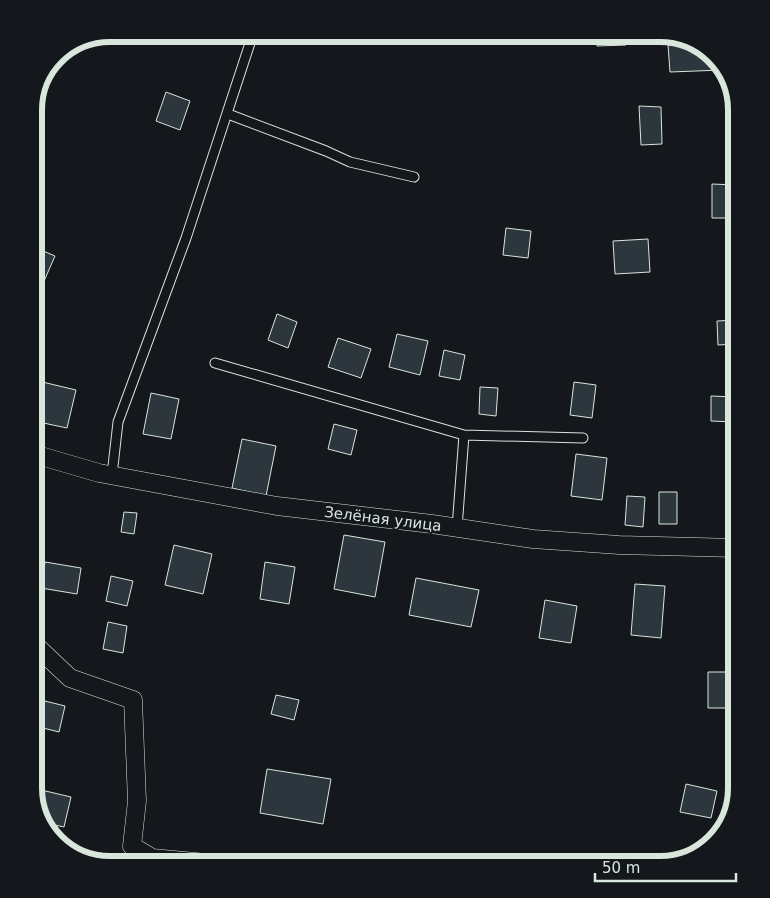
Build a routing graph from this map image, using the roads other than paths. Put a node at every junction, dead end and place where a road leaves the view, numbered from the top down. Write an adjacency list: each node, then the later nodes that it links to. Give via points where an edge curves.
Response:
1 (250, 43): 2 (lane)
2 (228, 114): 3 (lane, via 350,162); 8 (lane, via 118,422)
3 (414, 177)
4 (215, 363): 5 (lane)
5 (464, 435): 6 (lane); 9 (lane)
6 (583, 438)
7 (43, 456): 8 (street, Зелёная улица)
8 (112, 475): 9 (street, Зелёная улица, via 277,506)
9 (457, 528): 10 (street, Зелёная улица, via 533,539)
10 (728, 548)
11 (43, 652): 12 (street, via 70,678 133,700 137,801 132,846)
12 (149, 856)

